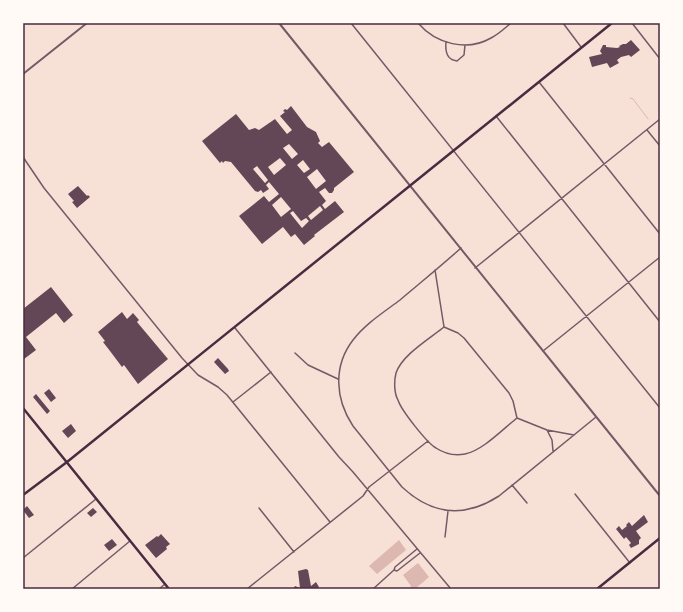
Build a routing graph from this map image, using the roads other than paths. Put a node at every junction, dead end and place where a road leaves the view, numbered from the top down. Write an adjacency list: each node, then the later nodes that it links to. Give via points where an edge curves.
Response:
1 (87, 23): 13 (street)
2 (279, 23): 22 (street)
3 (351, 23): 19 (street)
4 (418, 23): 9 (street)
5 (511, 23): 10 (street, via 491,38)
6 (563, 23): 11 (street)
7 (612, 23): 11 (main road)
8 (632, 23): 12 (street)
9 (446, 42): 10 (street); 10 (street, via 447,54 453,61 464,56)
10 (465, 45)
11 (582, 47): 14 (main road)
12 (660, 59)
13 (23, 74)
14 (539, 82): 15 (main road); 21 (street)
15 (496, 116): 19 (main road); 23 (street)
16 (660, 119): 17 (street)
17 (647, 130): 18 (street); 21 (street)
18 (660, 146)
19 (454, 150): 22 (main road); 24 (street)
20 (23, 157): 37 (street, via 44,188)
21 (604, 164): 23 (street); 25 (street)
22 (410, 185): 26 (street); 33 (main road)
23 (561, 199): 24 (street); 30 (street)
24 (519, 232): 28 (street); 31 (street)
25 (660, 234)
26 (461, 248): 28 (street); 29 (street)
27 (660, 257): 30 (street)
28 (476, 268): 35 (street)
29 (435, 270): 34 (street); 39 (street, via 362,330 342,360)
30 (628, 282): 31 (street); 32 (street)
31 (586, 316): 35 (street); 42 (street)
32 (660, 322)
33 (234, 327): 37 (main road); 38 (street)
34 (444, 327): 43 (street, via 464,338 504,387 513,401); 47 (street, via 408,356 398,369 395,382 398,401)
35 (543, 351): 44 (street)
36 (295, 353): 39 (street, via 308,365)
37 (188, 364): 40 (street, via 201,378 222,390); 49 (main road)
38 (271, 372): 40 (street); 52 (street)
39 (338, 379): 50 (street, via 339,394 346,416)
40 (234, 402): 60 (street)
41 (23, 408): 49 (main road)
42 (660, 408)
43 (517, 418): 45 (street); 47 (street, via 482,446 466,454 450,454 434,447)
44 (596, 418): 46 (street); 55 (street)
45 (547, 430): 46 (street); 48 (street, via 552,440)
46 (574, 435): 48 (street)
47 (428, 441): 50 (street)
48 (553, 452): 51 (street)
49 (67, 462): 54 (main road); 56 (main road)
50 (390, 470): 52 (street); 59 (street, via 402,487 420,502)
51 (512, 485): 57 (street); 59 (street, via 479,506 458,511)
52 (367, 490): 60 (street); 64 (street)
53 (575, 494): 68 (street)
54 (23, 495)
55 (660, 496)
56 (96, 499): 63 (main road); 67 (street)
57 (527, 503)
58 (259, 508): 65 (street)
59 (448, 510): 61 (street)
60 (330, 522): 65 (street)
61 (445, 537)
62 (660, 538): 68 (main road)
63 (130, 541): 70 (main road); 71 (street)
64 (418, 549): 66 (street); 69 (street)
65 (294, 552): 74 (street)
66 (420, 552): 69 (street, via 398,571); 76 (street)
67 (23, 558)
68 (630, 563): 77 (main road)
69 (394, 570): 75 (street)
70 (165, 584): 72 (street); 73 (main road)
71 (72, 589)
72 (159, 589)
73 (169, 589)
74 (247, 589)
75 (373, 589)
76 (451, 589)
77 (597, 589)

